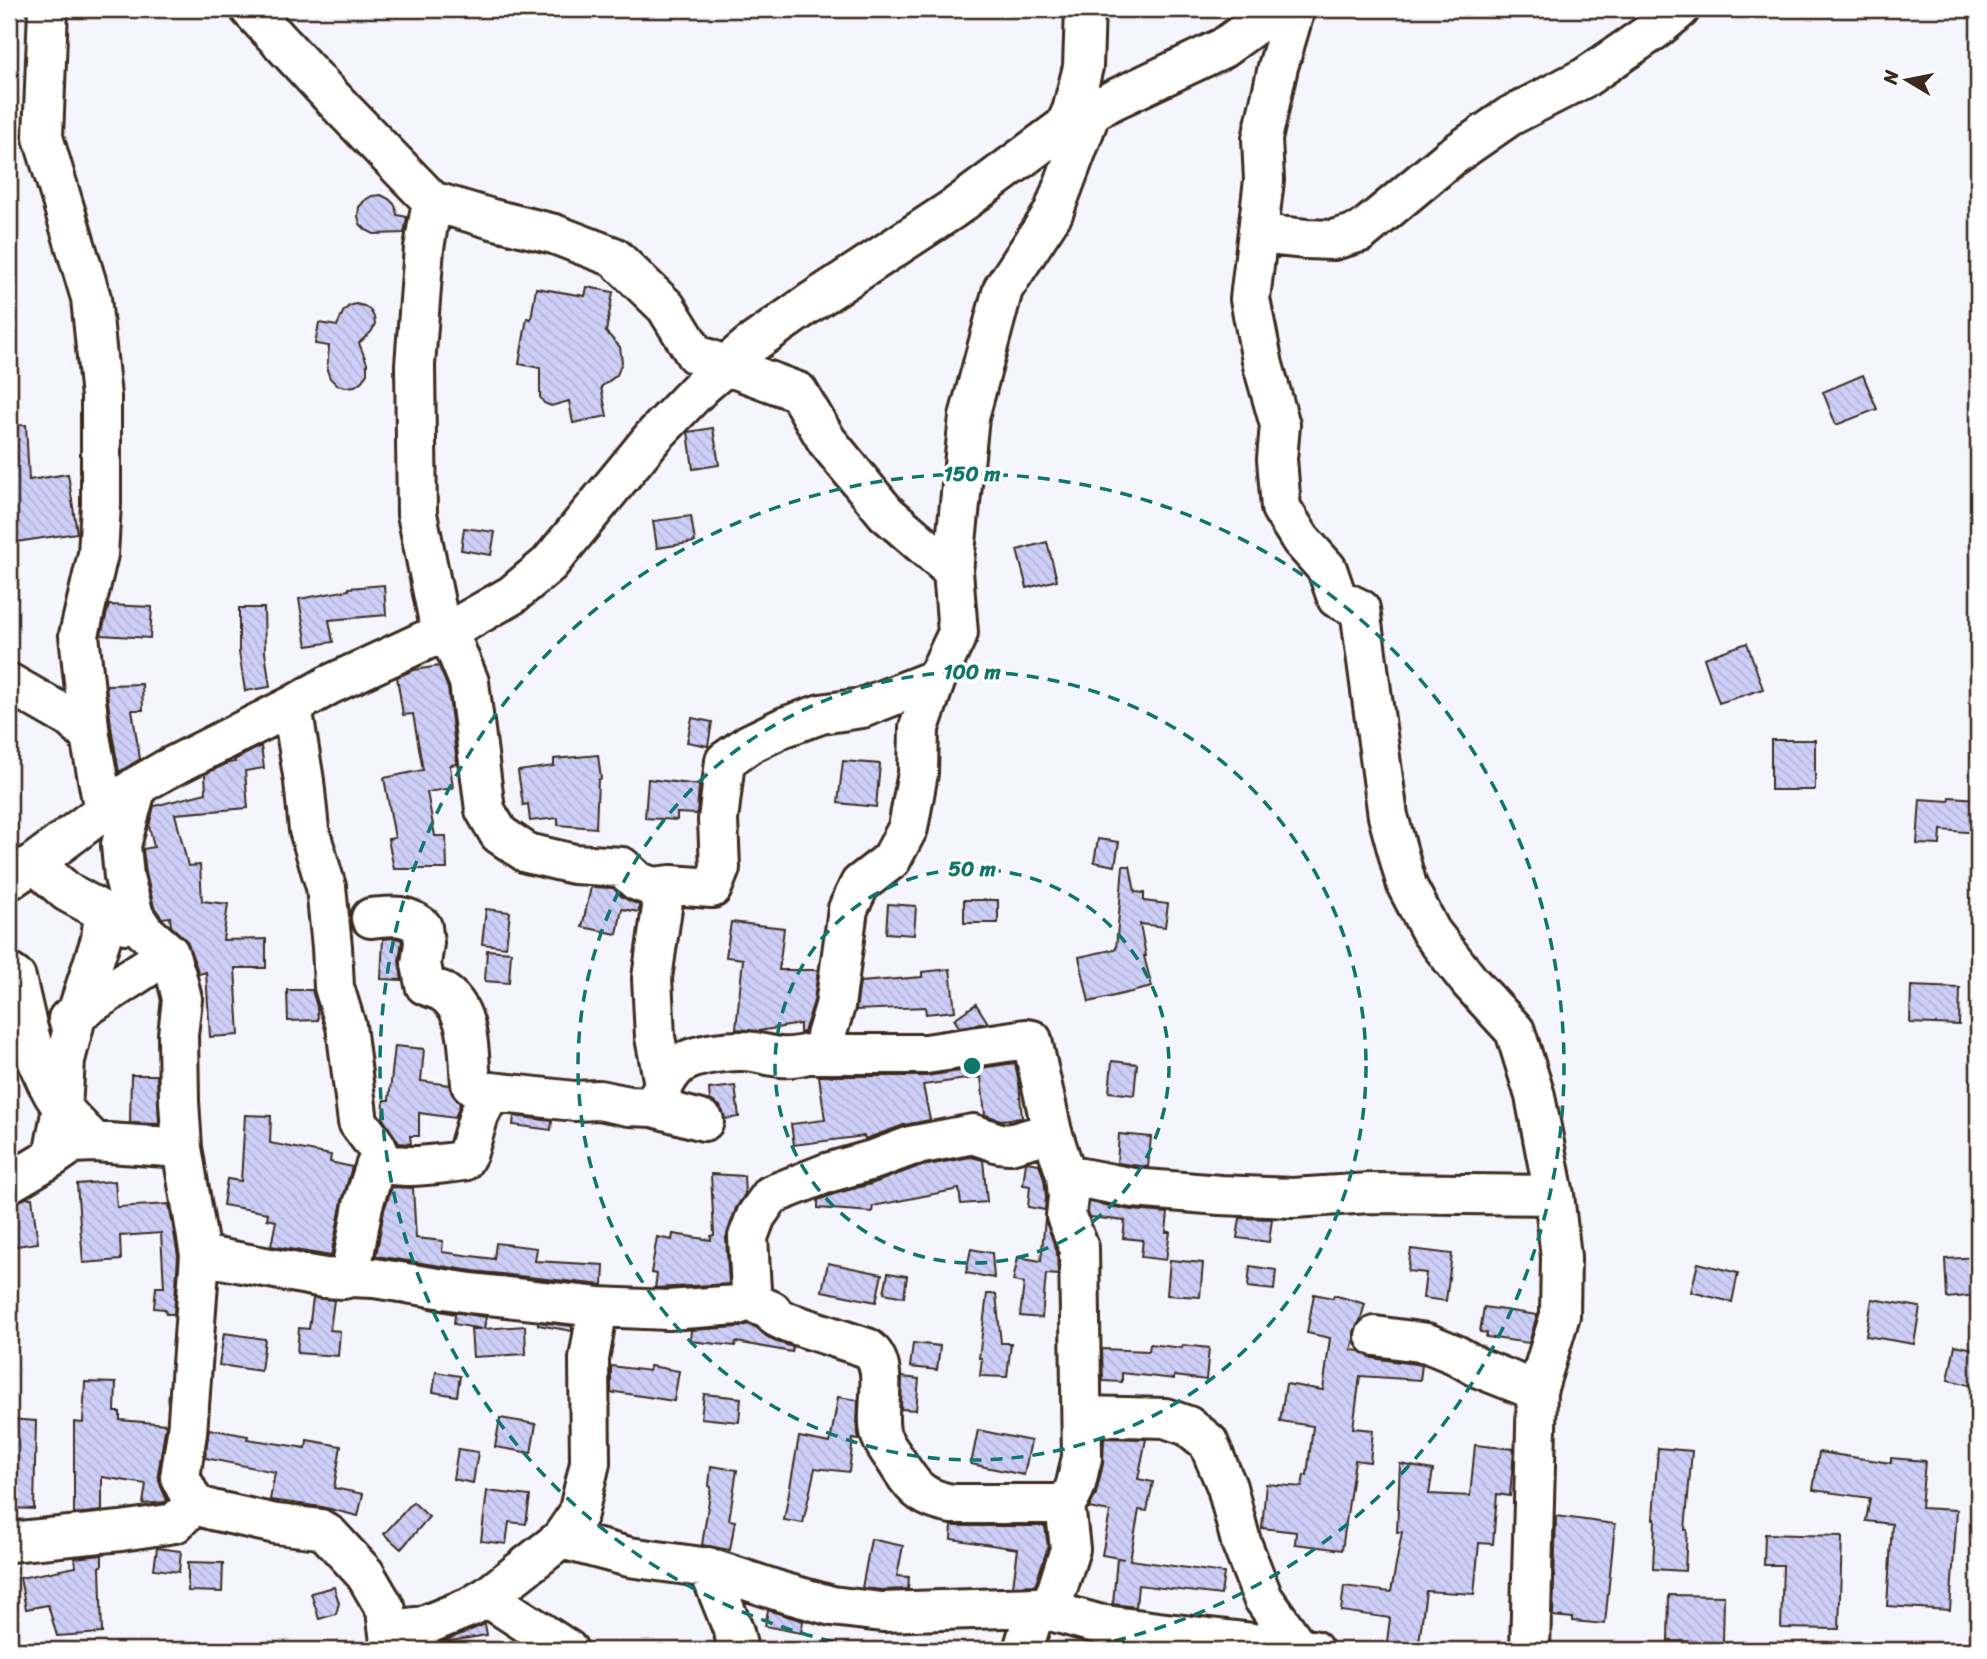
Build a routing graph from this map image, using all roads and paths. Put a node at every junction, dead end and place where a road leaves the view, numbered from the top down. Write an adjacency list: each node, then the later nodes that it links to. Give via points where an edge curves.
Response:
1 (48, 9): 16 (street, via 43,137 91,298 101,397 102,504 97,554 79,635)
2 (250, 9): 8 (street)
3 (1085, 9): 7 (street, via 1083,68 1072,111)
4 (1277, 9): 7 (street, via 1223,48)
5 (1295, 9): 9 (street, via 1262,138)
6 (1680, 9): 9 (street, via 1586,76 1510,116 1451,157 1361,232 1333,240)
7 (1078, 119): 10 (street); 11 (street, via 1053,213 1003,289 969,417)
8 (432, 201): 10 (street, via 554,234 614,257 666,307 695,354); 12 (street, via 415,365 417,514)
9 (1259, 234): 39 (street, via 1250,299 1280,425 1281,508 1327,569 1337,598 1360,609 1388,816 1407,886 1431,932 1515,1031 1535,1096)
10 (725, 366): 11 (street, via 798,392 827,441 886,513); 12 (street, via 653,437 550,564 512,595)
11 (953, 571): 13 (street, via 958,633)
12 (441, 632): 15 (street); 20 (street, via 456,648 468,682 485,810 499,834 527,853 574,864 622,867 637,881)
13 (936, 679): 20 (street, via 862,708 821,714 784,727 725,761 718,820 720,868 712,888); 27 (street, via 919,728 918,773 908,828 891,860 860,884 848,909)
14 (9, 683): 16 (street, via 70,718)
15 (292, 706): 17 (street); 36 (street, via 309,830 326,887 334,987 346,1026 358,1122)
16 (90, 736): 18 (street)
17 (137, 786): 18 (street); 23 (street, via 121,845 124,877 134,916)
18 (104, 811): 19 (street)
19 (21, 871): 21 (street)
20 (653, 887): 29 (street, via 663,901 652,978)
21 (104, 913): 23 (street); 25 (street, via 102,939)
22 (370, 918): 28 (street, via 396,916 422,927 425,985 442,992 465,1020 471,1084)
23 (156, 942): 25 (street); 34 (street, via 177,978 182,999 178,1035)
24 (9, 973): 26 (street, via 16,978)
25 (77, 1013): 26 (street); 30 (street, via 65,1060)
26 (20, 1052): 30 (street, via 40,1072)
27 (824, 1054): 29 (street, via 773,1058 738,1050 698,1057 680,1065); 32 (street, via 926,1054 1032,1040)
28 (491, 1092): 29 (street, via 629,1106); 36 (street, via 463,1161 430,1166)
29 (659, 1096): 31 (street)
30 (62, 1108): 33 (street); 35 (street)
31 (704, 1121)
32 (1052, 1132): 37 (street); 42 (street, via 1010,1144 973,1134 911,1146 771,1195 748,1237 751,1290)
33 (94, 1142): 34 (street); 35 (street, via 73,1143)
34 (181, 1148): 40 (street)
35 (53, 1157): 38 (street)
36 (384, 1164): 41 (street, via 375,1167 366,1195)
37 (1066, 1175): 39 (street, via 1133,1188 1293,1198); 46 (street, via 1066,1216 1079,1248)
38 (9, 1183)
39 (1554, 1195): 45 (street, via 1561,1257 1560,1315)
40 (200, 1255): 41 (street, via 324,1278); 47 (street, via 180,1477)
41 (350, 1277): 43 (street)
42 (747, 1300): 43 (street, via 738,1305 668,1310); 48 (street, via 784,1321 875,1354 880,1368 881,1436 912,1486 933,1501)
43 (598, 1307): 49 (street, via 589,1359 590,1463 578,1514)
44 (1375, 1336): 45 (street, via 1426,1343)
45 (1537, 1391): 59 (street)
46 (1082, 1416): 48 (street, via 1076,1491); 55 (street, via 1165,1418 1188,1426 1208,1442 1263,1598)
47 (194, 1504): 50 (street, via 175,1523); 54 (street, via 276,1524 320,1529 329,1535 365,1574 386,1610)
48 (1065, 1504): 53 (street, via 1070,1549 1048,1609)
49 (561, 1539): 51 (street, via 629,1557); 52 (street)
50 (9, 1542)
51 (708, 1567): 53 (street, via 832,1606 882,1612); 57 (street)
52 (487, 1597): 54 (street); 56 (street)
53 (1036, 1607): 55 (street, via 1098,1624); 58 (street)
54 (390, 1640)
55 (1306, 1649)
56 (568, 1650)
57 (738, 1650)
58 (1023, 1650)
59 (1530, 1650)

